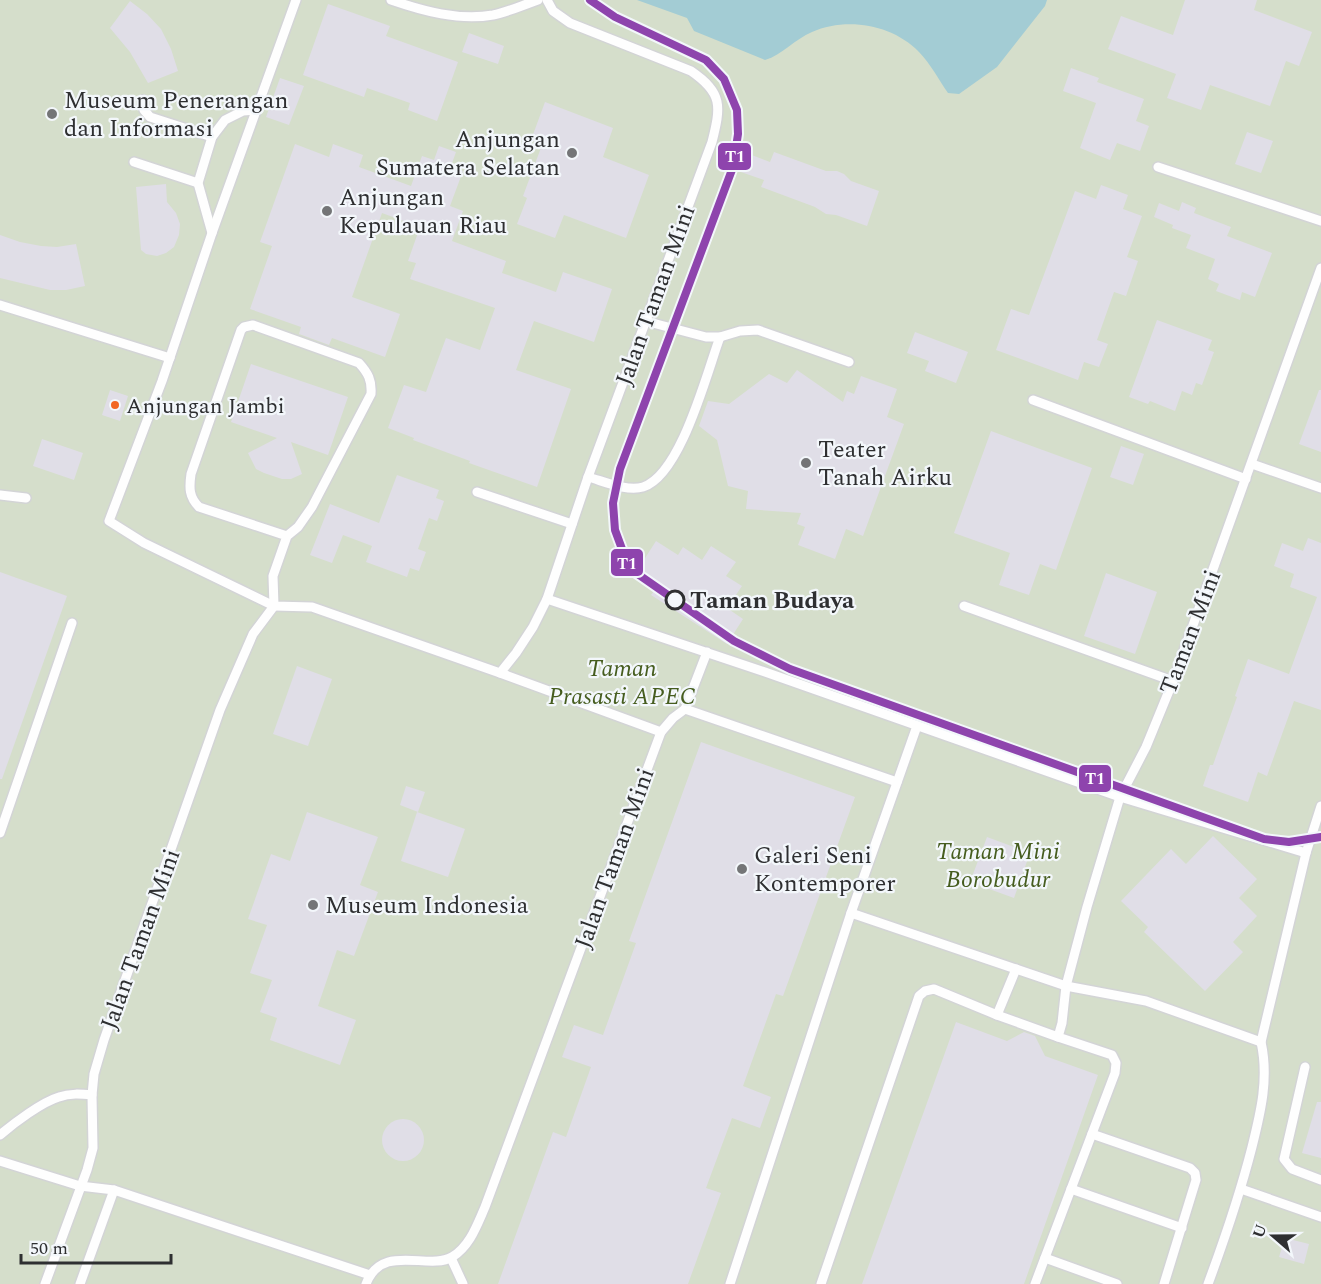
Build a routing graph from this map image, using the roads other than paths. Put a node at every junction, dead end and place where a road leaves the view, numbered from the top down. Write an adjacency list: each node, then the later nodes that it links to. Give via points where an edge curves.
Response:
1 (296, 0): 6 (lane)
2 (391, 0): 3 (lane, via 423,11 464,16 492,15)
3 (538, 0)
4 (547, 0): 15 (lane, Jalan Taman Mini, via 553,11 570,23 691,71 707,82 718,100 712,142)
5 (143, 100): 7 (lane, via 150,117)
6 (256, 110): 7 (lane, via 243,111 225,120); 12 (lane)
7 (212, 137): 10 (lane)
8 (134, 162): 10 (lane)
9 (1158, 167): 11 (lane)
10 (198, 183): 12 (lane)
11 (1321, 221)
12 (212, 233): 17 (lane)
13 (1321, 268): 20 (lane, Taman Mini)
14 (0, 305): 17 (lane)
15 (645, 321): 16 (lane); 21 (lane, Jalan Taman Mini)
16 (720, 337): 18 (lane, via 758,330); 21 (lane, via 685,437 663,474 643,487 626,487)
17 (170, 358): 30 (lane, via 109,521 144,543)
18 (849, 362)
19 (1033, 400): 22 (lane)
20 (1252, 464): 22 (lane, Taman Mini); 23 (lane)
21 (588, 477): 27 (lane, Jalan Taman Mini)
22 (1246, 478): 35 (lane, Taman Mini)
23 (1321, 488)
24 (477, 492): 27 (lane)
25 (0, 495): 26 (lane)
26 (26, 498)
27 (572, 524): 29 (lane, Jalan Taman Mini)
28 (287, 536): 28 (lane, via 312,507 371,394 372,384 359,363 253,325 241,330 191,474 190,494 199,507); 30 (lane, via 273,576)
29 (547, 599): 33 (lane); 34 (lane, Jalan Taman Mini, via 533,627)
30 (274, 606): 34 (lane, via 312,608); 51 (lane, Jalan Taman Mini, via 253,634 220,710 104,1040)
31 (964, 606): 35 (lane)
32 (72, 623): 42 (lane)
33 (707, 652): 36 (lane, Jalan Taman Mini); 37 (lane)
34 (500, 673): 38 (lane)
35 (1173, 681): 40 (lane, Taman Mini)
36 (685, 710): 38 (lane, Jalan Taman Mini); 39 (lane)
37 (917, 726): 39 (lane); 40 (lane)
38 (661, 732): 62 (lane, Jalan Taman Mini, via 485,1208 464,1248)
39 (897, 783): 44 (lane)
40 (1120, 798): 43 (lane); 46 (lane, Taman Mini)
41 (1321, 806): 43 (lane)
42 (0, 833)
43 (1306, 852): 49 (lane)
44 (851, 913): 45 (lane); 68 (lane)
45 (1016, 969): 46 (lane); 47 (lane)
46 (1066, 986): 48 (lane, Taman Mini); 49 (lane, via 1146,1001)
47 (997, 1015): 48 (lane); 69 (lane, via 934,989 919,996)
48 (1058, 1037): 52 (lane, via 1112,1055 1116,1063)
49 (1261, 1041): 59 (lane, via 1265,1084)
50 (1305, 1067): 55 (lane, via 1284,1159 1292,1170)
51 (92, 1095): 53 (lane, via 57,1097); 56 (lane, Jalan Taman Mini, via 93,1148)
52 (1092, 1134): 57 (lane); 61 (lane, via 1190,1168 1196,1180)
53 (0, 1135)
54 (0, 1161): 56 (lane)
55 (1321, 1180)
56 (80, 1186): 58 (lane); 65 (lane, Jalan Taman Mini)
57 (1071, 1189): 61 (lane); 63 (lane)
58 (114, 1190): 64 (lane); 66 (lane)
59 (1241, 1190): 60 (lane); 73 (lane)
60 (1321, 1217)
61 (1182, 1228): 72 (lane)
62 (451, 1258): 64 (lane, via 406,1258 382,1266); 67 (lane)
63 (1045, 1258): 70 (lane); 71 (lane)
64 (368, 1279)
65 (45, 1284)
66 (80, 1284)
67 (463, 1284)
68 (730, 1284)
69 (820, 1284)
70 (1035, 1284)
71 (1117, 1284)
72 (1164, 1284)
73 (1209, 1284)

